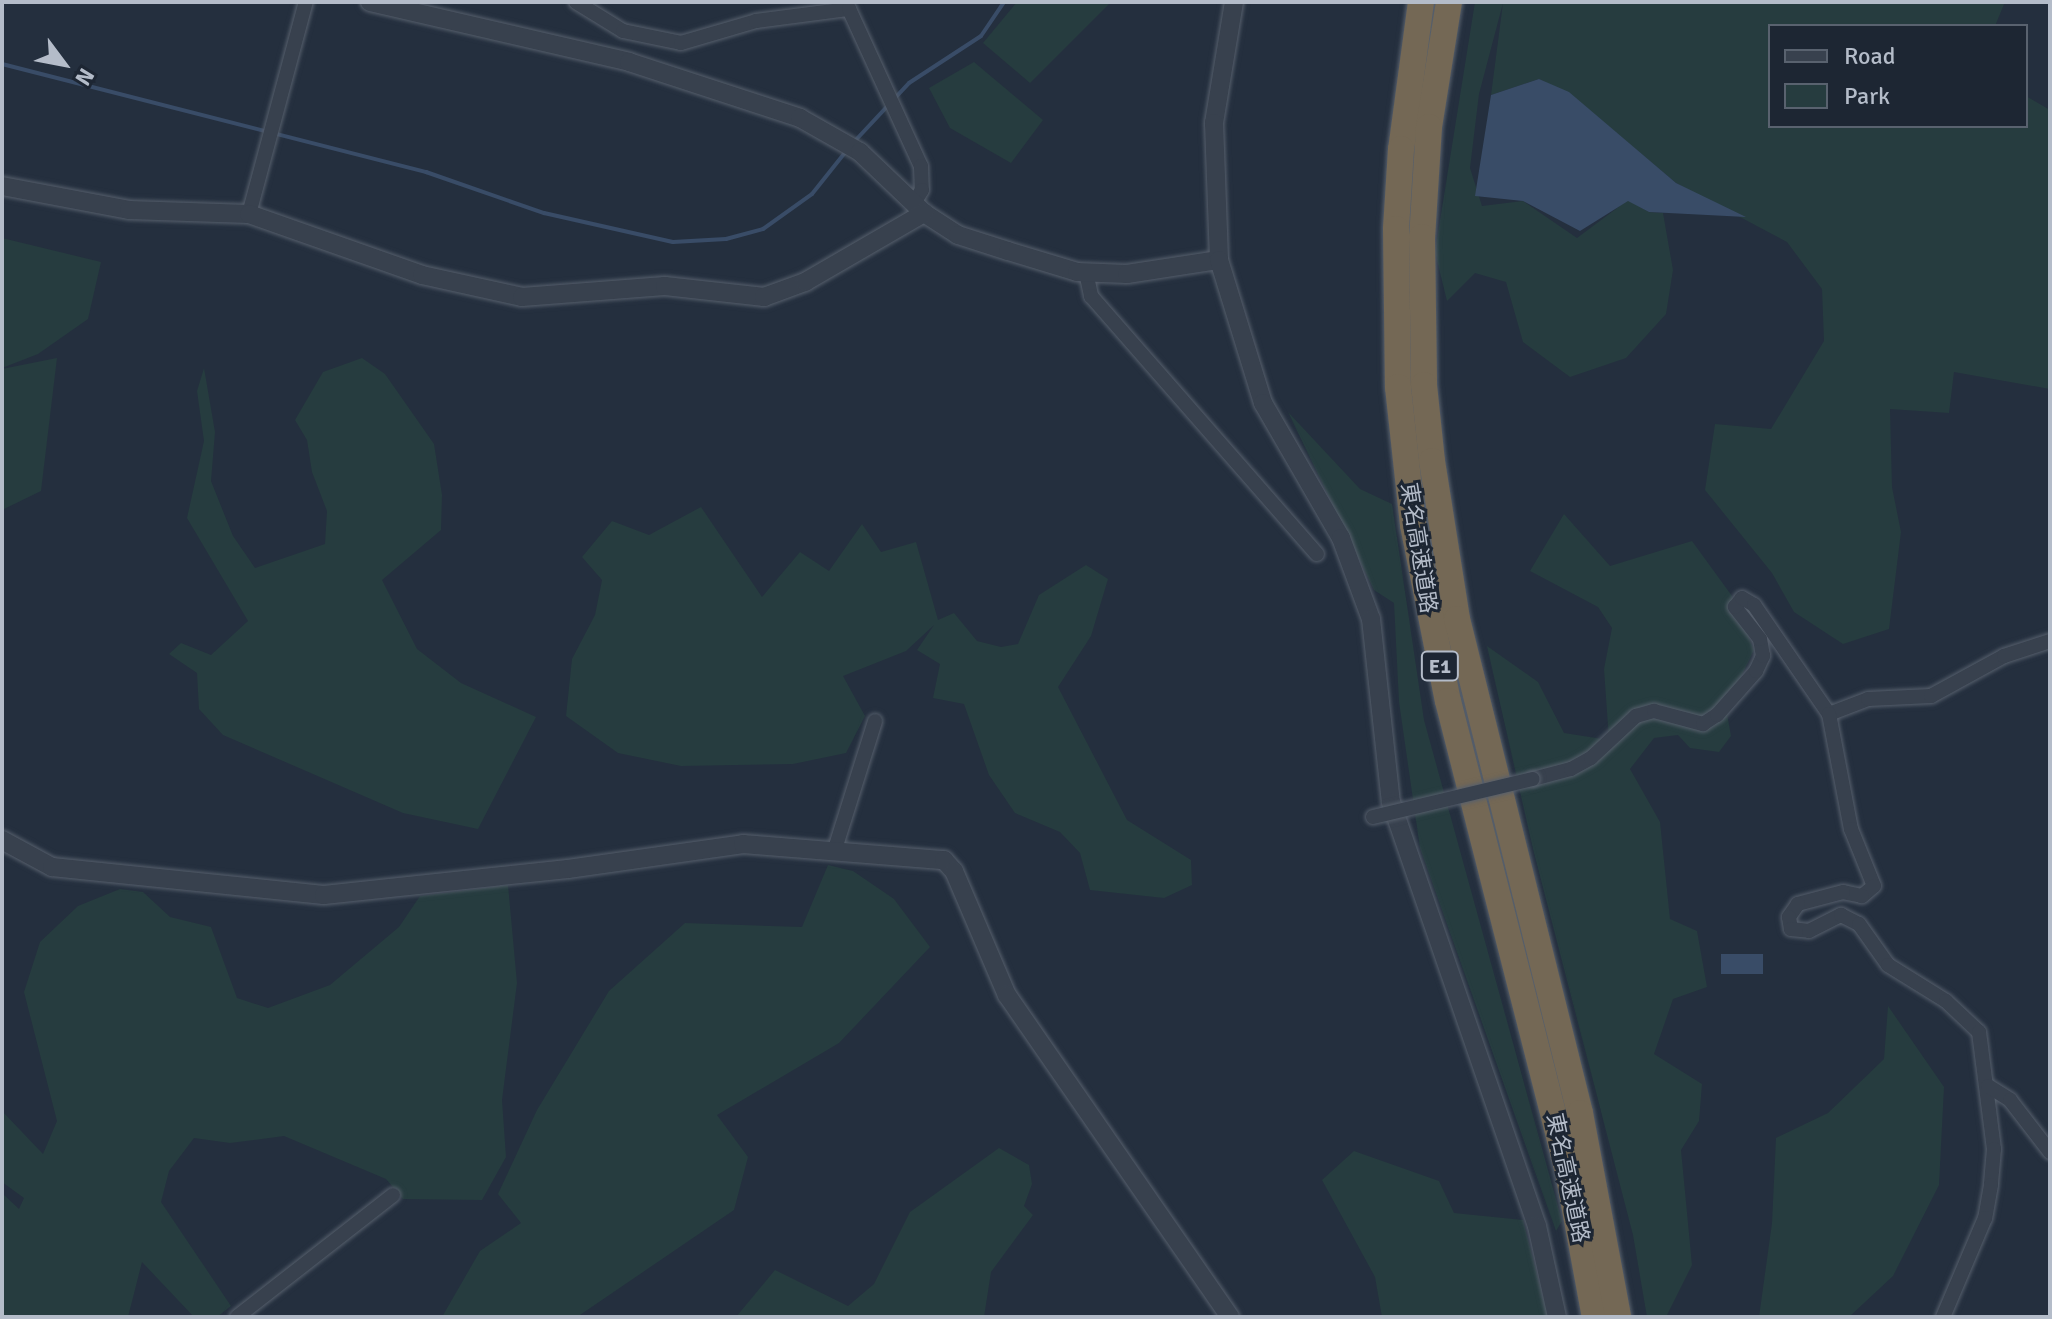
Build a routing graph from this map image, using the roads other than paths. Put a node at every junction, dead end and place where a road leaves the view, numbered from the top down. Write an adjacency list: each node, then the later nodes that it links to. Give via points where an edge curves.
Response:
1 (306, 2): 9 (street)
2 (370, 2): 8 (street, via 629,62 800,118 853,147)
3 (576, 2): 8 (street, via 623,31 681,43 756,21 849,9 921,166)
4 (1234, 2): 10 (street, via 1214,123)
5 (1421, 2): 25 (highway, 東名高速道路 / E1, via 1396,229 1398,387 1413,525 1448,701 1561,1141)
6 (1449, 2): 26 (highway, 東名高速道路 / E1, via 1429,127 1422,237 1424,385 1432,461 1457,619 1580,1113)
7 (2, 186): 9 (street, via 129,210)
8 (919, 208): 9 (street, via 805,282 764,297 665,286 522,297 422,275); 11 (street, via 958,235)
9 (249, 214)
10 (1219, 260): 11 (street, via 1127,274); 24 (street, via 1263,403 1341,538 1371,619 1391,802 1537,1226)
11 (1086, 272): 12 (street, via 1091,296)
12 (1317, 554)
13 (2050, 641): 14 (street, via 2004,656 1931,696 1868,699)
14 (1829, 714): 16 (street, bridge, via 1754,605 1742,598 1735,607 1760,639 1763,656 1756,671 1703,724 1654,711 1636,716 1591,758 1571,769); 19 (street, via 1851,829 1874,886 1862,896 1843,892 1798,904 1789,917 1791,929 1809,931 1841,915 1859,924 1888,965 1971,1019 1979,1032)
15 (875, 721): 18 (street)
16 (1373, 817)
17 (2, 840): 18 (street, via 52,867 324,895 743,844)
18 (835, 849): 23 (street, via 944,860 954,871 1007,995)
19 (1988, 1086): 20 (street, via 2010,1100); 27 (street, via 1994,1149 1985,1218)
20 (2050, 1152)
21 (393, 1195): 22 (street)
22 (237, 1317)
23 (1230, 1317)
24 (1557, 1317)
25 (1595, 1317)
26 (1618, 1317)
27 (1943, 1317)

